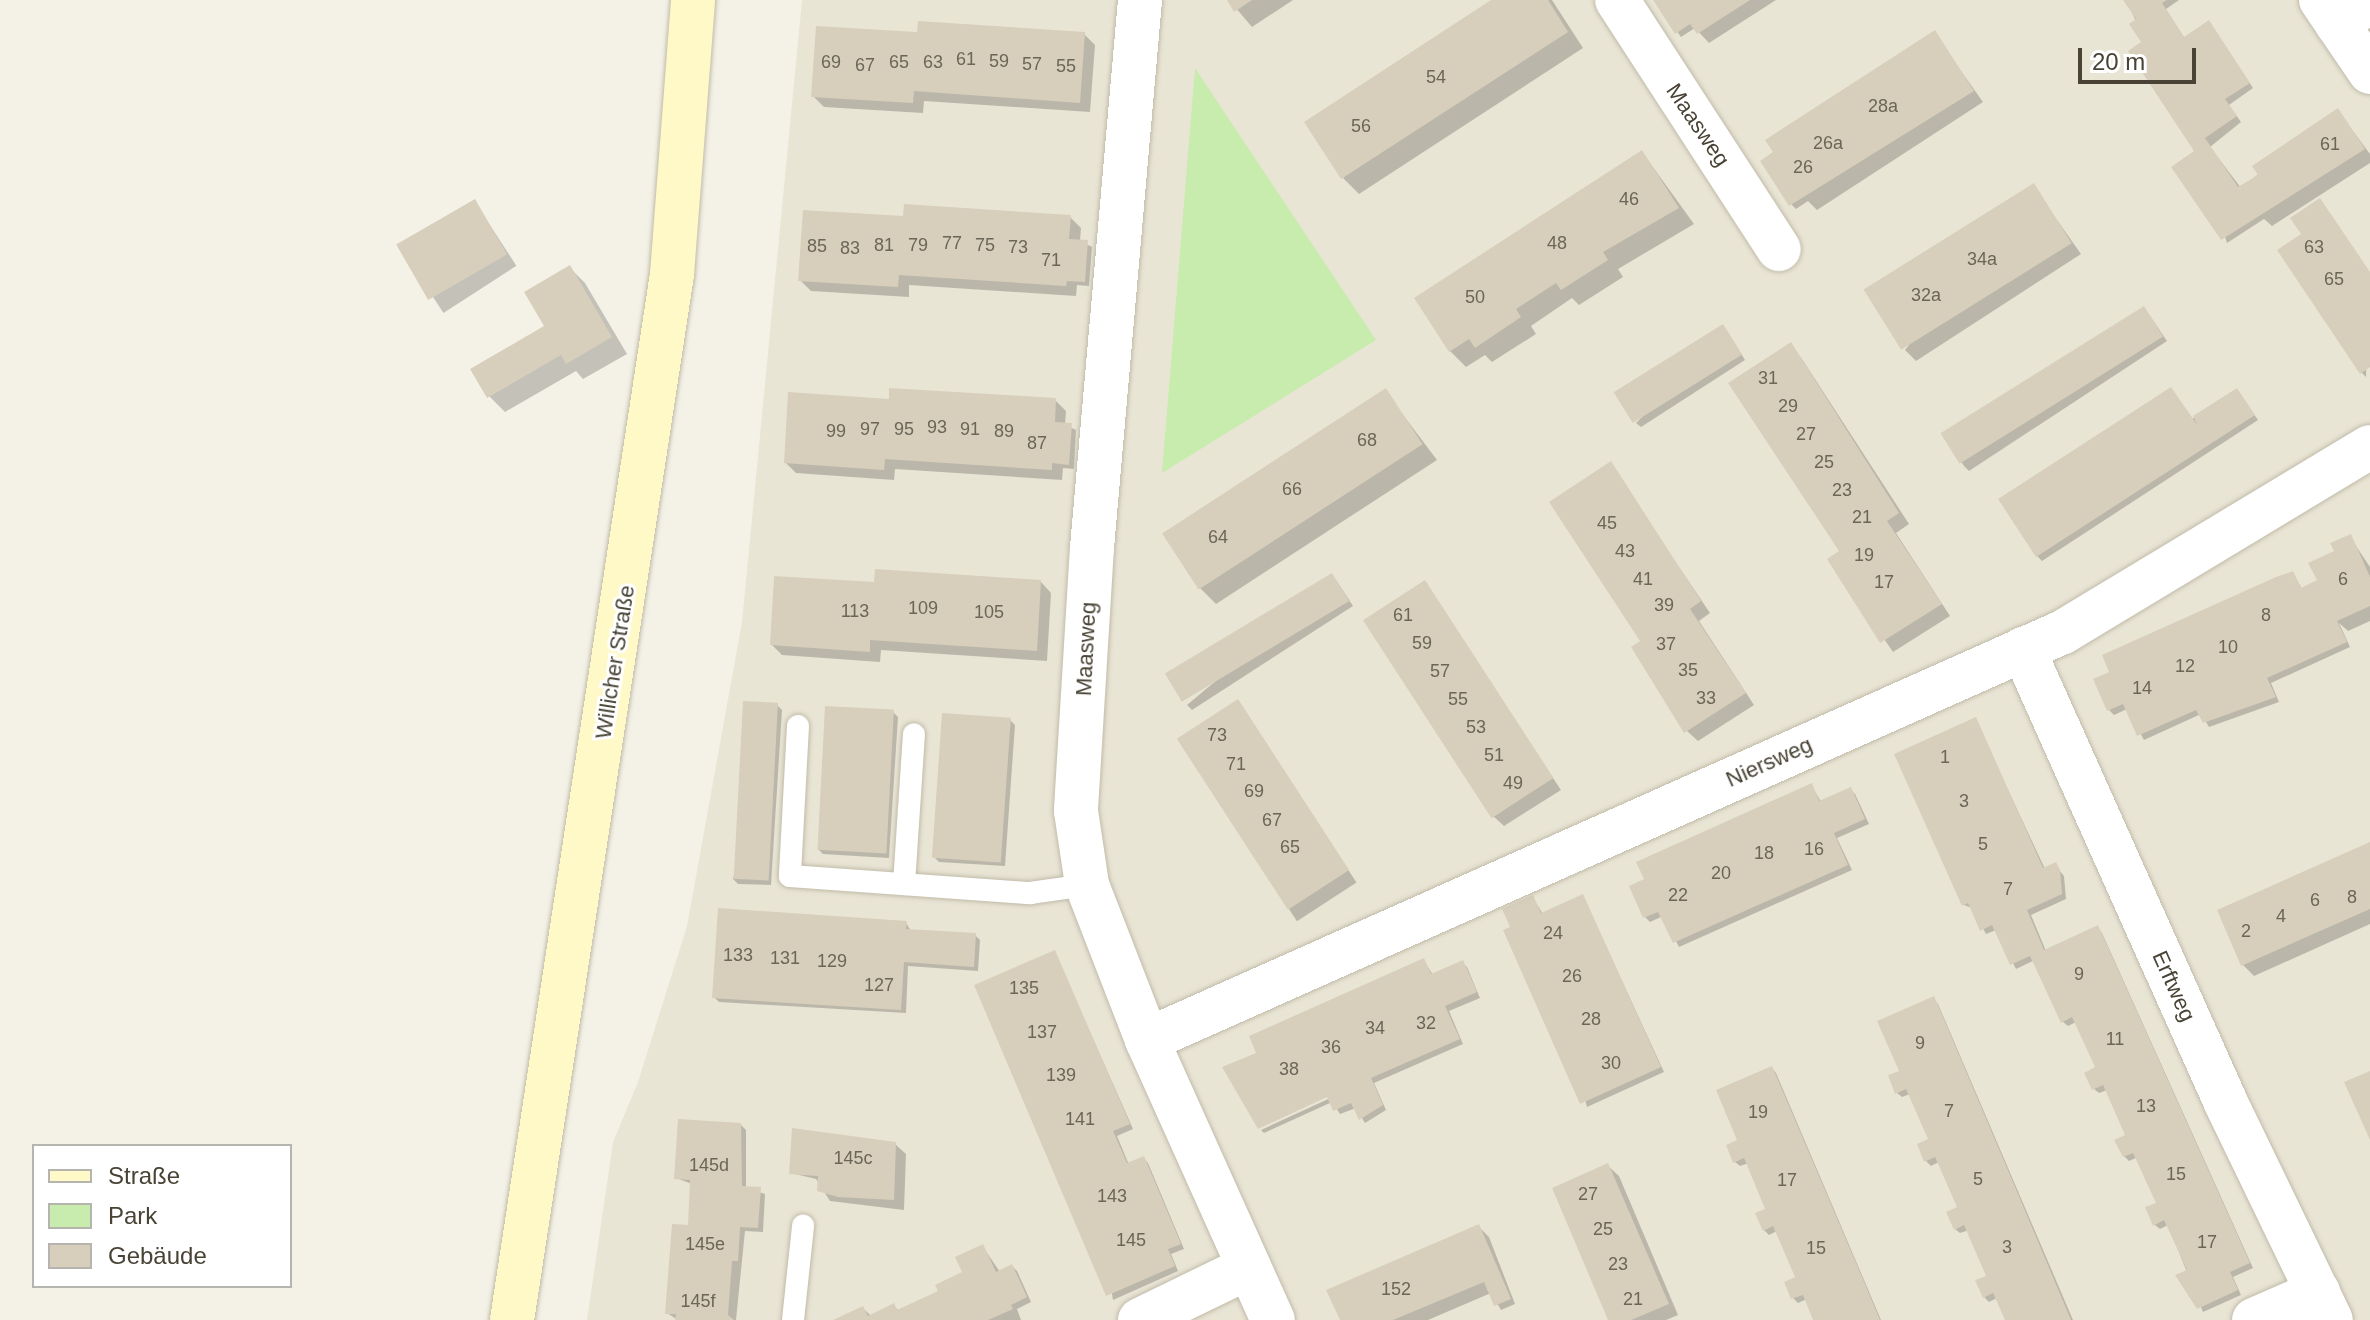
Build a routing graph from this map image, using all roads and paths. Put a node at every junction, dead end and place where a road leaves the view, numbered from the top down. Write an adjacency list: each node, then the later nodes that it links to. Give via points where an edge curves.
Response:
1 (693, 0): 17 (street, Willicher Straße, via 672,274)
2 (1140, 0): 12 (street, Maasweg, via 1092,547 1076,811)
3 (1617, 0): 6 (street, Maasweg)
4 (2343, 8): 5 (street)
5 (2370, 72)
6 (1779, 249)
7 (2370, 447): 8 (street, Niersweg, via 2063,632)
8 (2023, 649): 13 (street, Niersweg); 16 (street, Erftweg, via 2225,1101)
9 (798, 726): 11 (lane, via 790,876)
10 (914, 734): 11 (lane)
11 (904, 884): 12 (lane, via 1030,893)
12 (1087, 885): 13 (street, Maasweg)
13 (1147, 1040): 15 (street, Maasweg)
14 (803, 1226): 18 (lane)
15 (1249, 1267): 19 (street); 20 (street, Maasweg)
16 (2324, 1306): 21 (street)
17 (512, 1320)
18 (793, 1320)
19 (1140, 1320)
20 (1273, 1320)
21 (2254, 1320)

